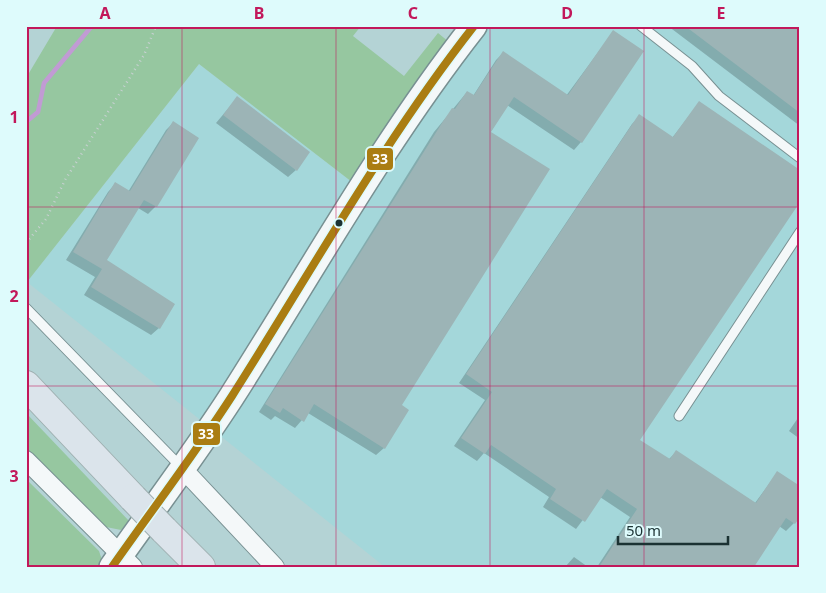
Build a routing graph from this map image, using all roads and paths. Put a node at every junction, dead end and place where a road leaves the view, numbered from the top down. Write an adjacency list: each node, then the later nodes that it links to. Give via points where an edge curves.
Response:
1 (156, 26): 6 (path, via 144,55 65,180 39,230)
2 (474, 26): 11 (street, via 382,158)
3 (641, 26): 4 (lane, via 692,66 718,96)
4 (800, 158)
5 (800, 232): 9 (lane)
6 (26, 243)
7 (26, 308): 11 (lane)
8 (26, 385): 13 (highway, bridge)
9 (679, 416)
10 (26, 460): 12 (street)
11 (183, 469): 12 (street); 14 (street)
12 (122, 563)
13 (201, 567)
14 (276, 567)

